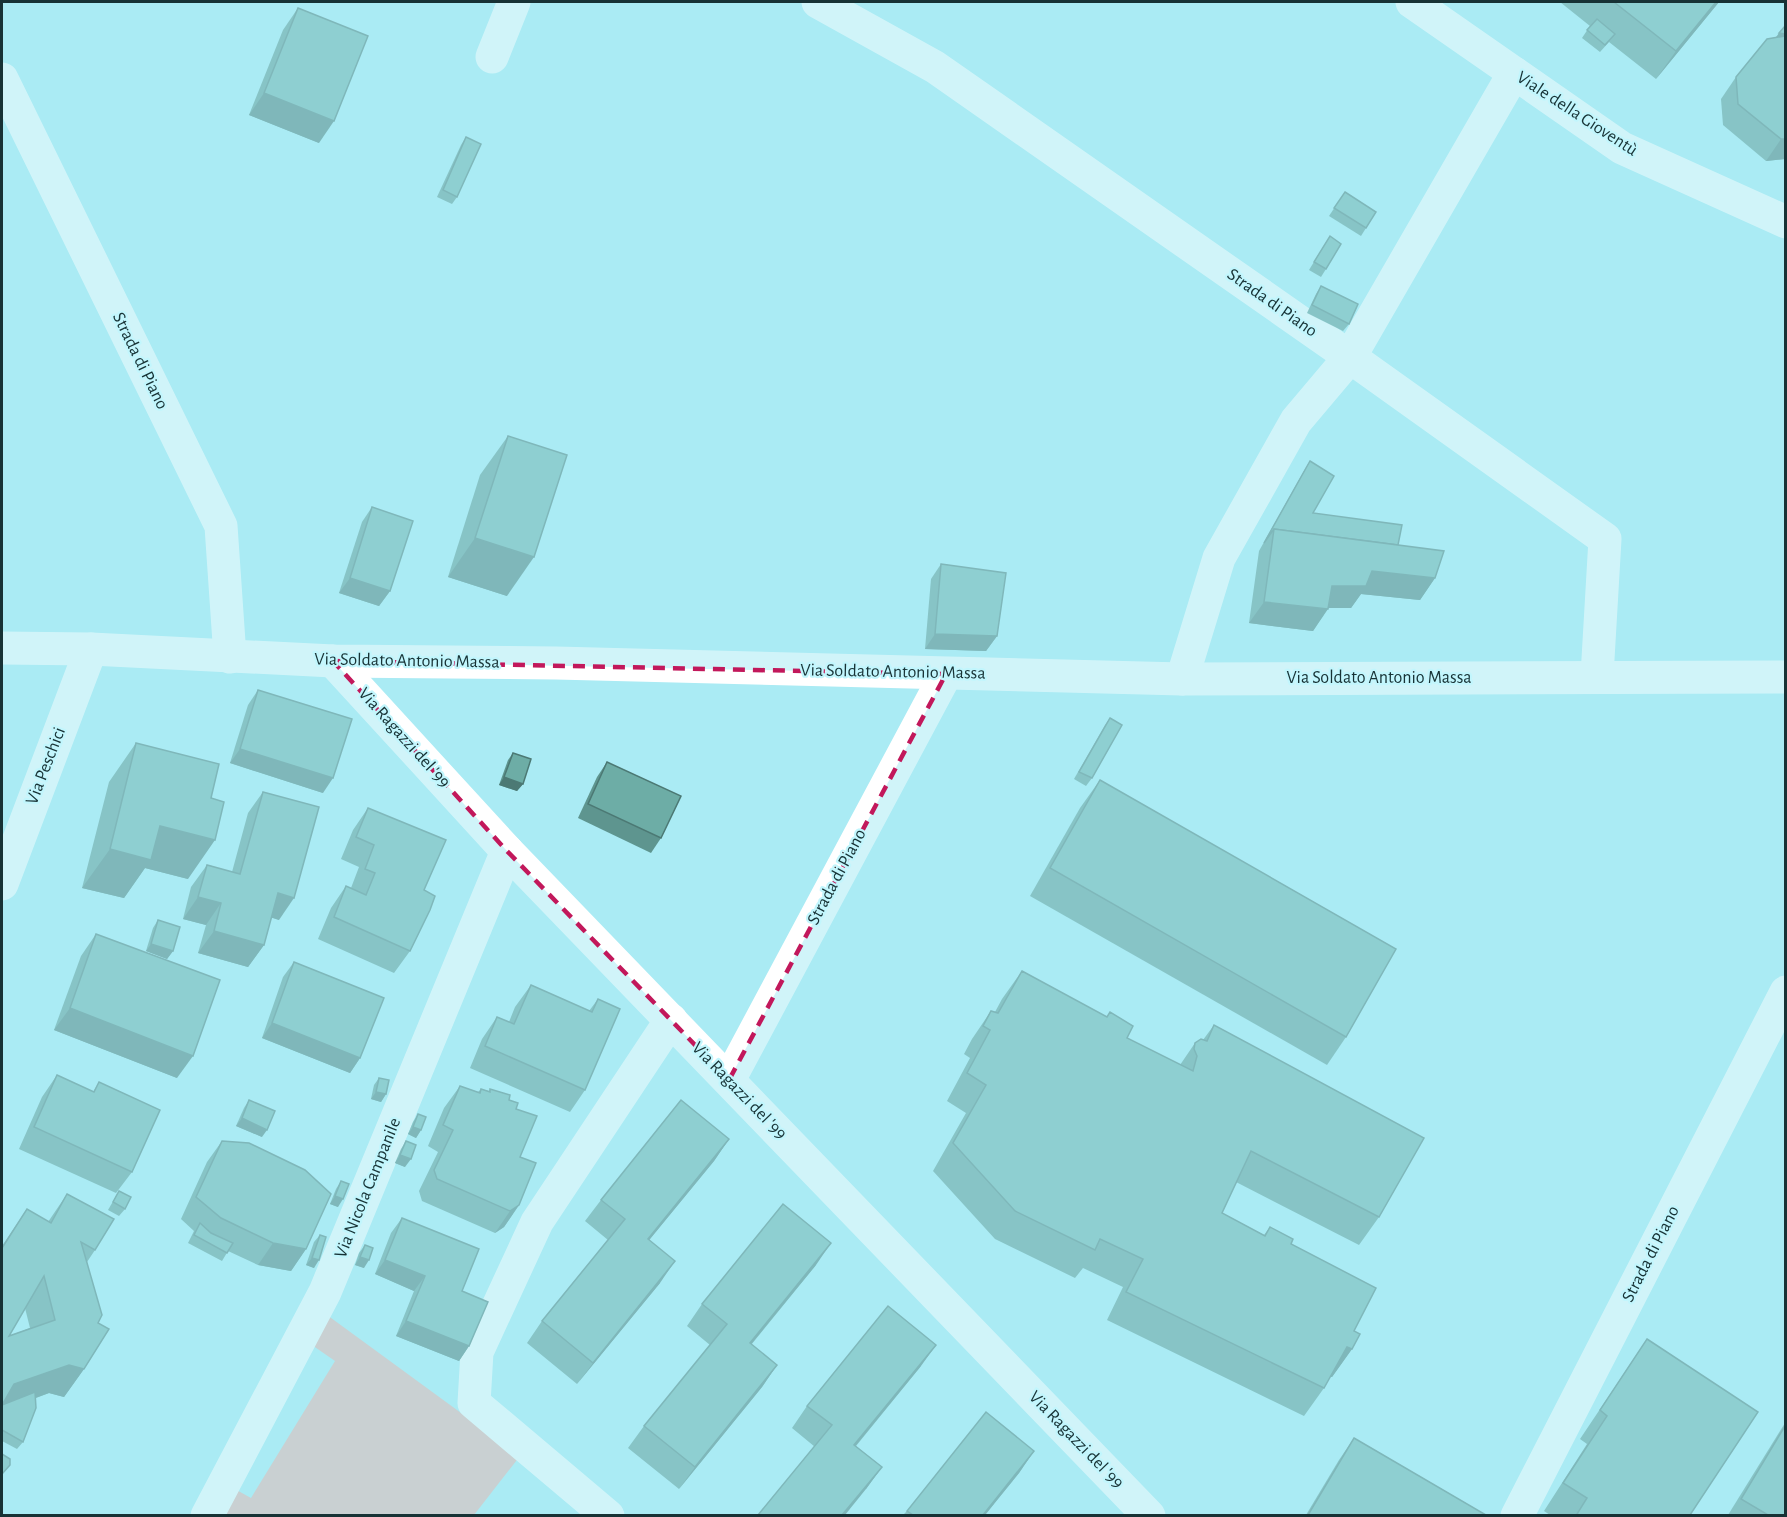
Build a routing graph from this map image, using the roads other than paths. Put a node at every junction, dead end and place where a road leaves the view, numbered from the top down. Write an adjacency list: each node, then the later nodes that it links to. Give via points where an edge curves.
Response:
1 (514, 2): 4 (street)
2 (818, 2): 8 (street, Strada di Piano, via 935,67)
3 (1412, 2): 5 (street, Viale della Gioventù)
4 (492, 57)
5 (1514, 73): 7 (street, Viale della Gioventù, via 1622,148); 8 (street)
6 (2, 79): 11 (street, Strada di Piano, via 221,526)
7 (1785, 222)
8 (1350, 357): 14 (street, Strada di Piano, via 1605,539); 16 (street, via 1296,421 1219,558)
9 (2, 648): 10 (street, Via Soldato Antonio Massa)
10 (91, 649): 11 (street, Via Soldato Antonio Massa); 18 (street, Via Peschici)
11 (230, 657): 12 (street, Via Soldato Antonio Massa)
12 (333, 661): 13 (street, Via Soldato Antonio Massa); 17 (street, Via Ragazzi del '99)
13 (946, 674): 16 (street, Via Soldato Antonio Massa); 21 (street, Strada di Piano)
14 (1597, 676): 15 (street, Via Soldato Antonio Massa); 16 (street, Via Soldato Antonio Massa)
15 (1785, 677)
16 (1182, 679)
17 (507, 850): 20 (street, Via Ragazzi del '99); 22 (street, Via Nicola Campanile, via 325,1292)
18 (2, 884)
19 (1785, 992): 25 (street, Strada di Piano)
20 (671, 1020): 21 (street, Via Ragazzi del '99); 23 (street, via 537,1222 477,1352 474,1403)
21 (729, 1080): 24 (street, Via Ragazzi del '99)
22 (207, 1515)
23 (608, 1515)
24 (1149, 1515)
25 (1517, 1515)

